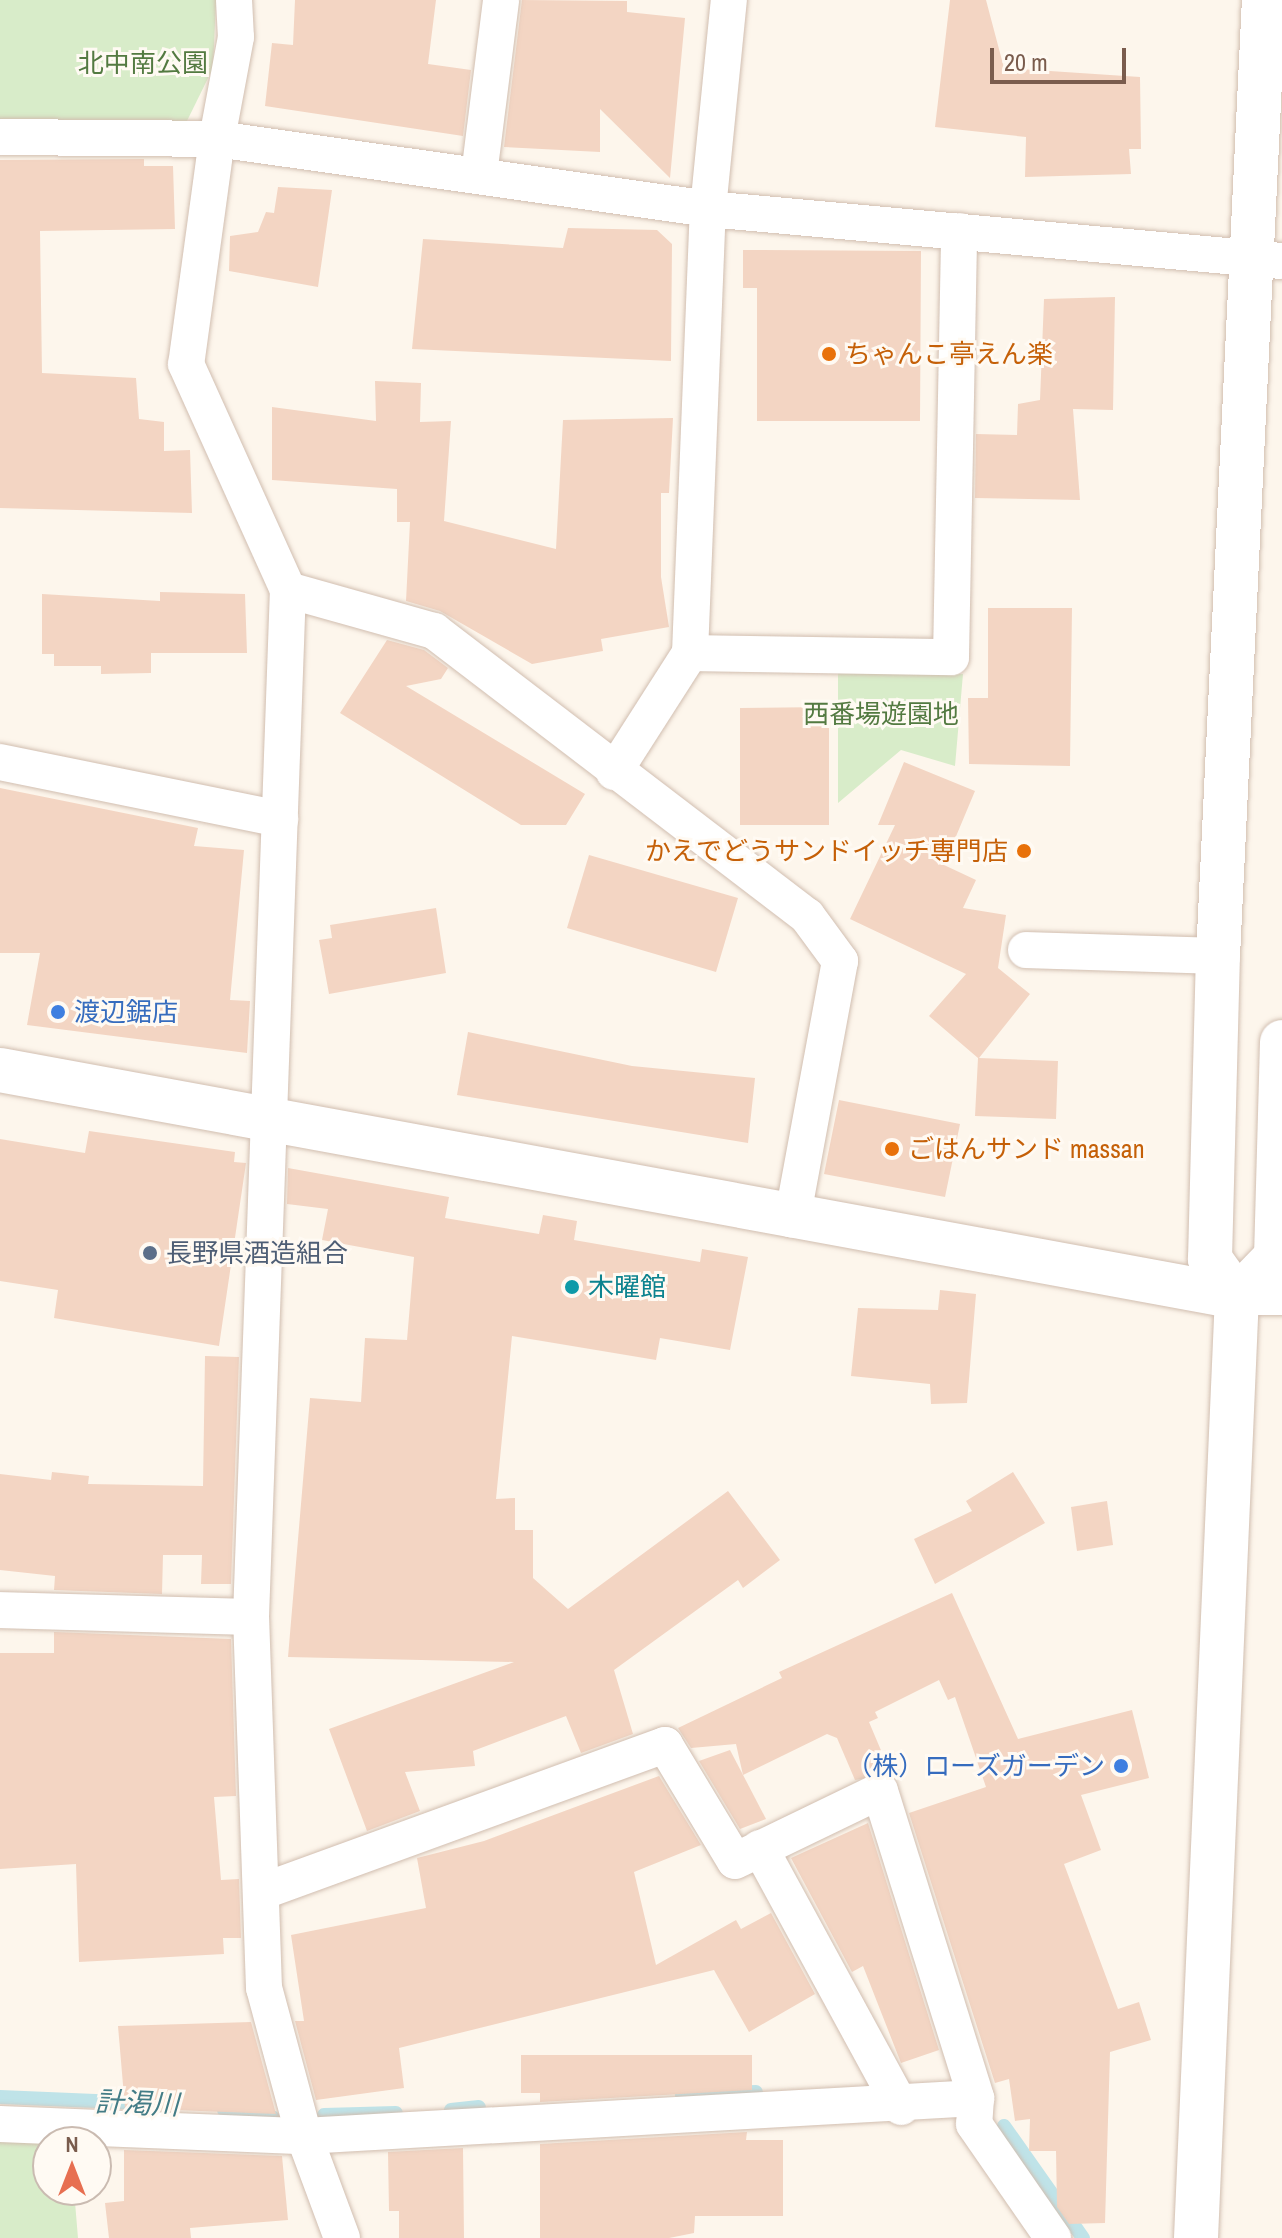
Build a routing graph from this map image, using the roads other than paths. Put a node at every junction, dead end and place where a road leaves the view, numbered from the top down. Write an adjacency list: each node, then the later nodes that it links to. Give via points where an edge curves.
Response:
1 (234, 0): 6 (street, via 236,37)
2 (501, 0): 7 (street)
3 (729, 0): 8 (street)
4 (1264, 0): 10 (street)
5 (0, 137): 6 (street)
6 (217, 139): 7 (street); 11 (street, via 186,364)
7 (479, 175): 8 (street)
8 (708, 209): 9 (street); 12 (street)
9 (959, 231): 10 (street); 12 (street, via 951,657)
10 (1269, 259): 17 (street)
11 (288, 590): 14 (street, via 434,631); 15 (street)
12 (690, 653): 14 (street)
13 (0, 762): 15 (street)
14 (614, 772): 21 (street, via 807,916 840,961)
15 (280, 819): 20 (street)
16 (1026, 950): 17 (street)
17 (1218, 956): 22 (street, via 1210,1259)
18 (1282, 1042): 22 (street, via 1276,1257)
19 (0, 1070): 20 (street)
20 (268, 1119): 21 (street); 25 (street)
21 (792, 1220): 22 (street)
22 (1237, 1297): 23 (street); 34 (street)
23 (1282, 1297)
24 (0, 1610): 25 (street)
25 (251, 1617): 27 (street)
26 (760, 1848): 27 (street, via 735,1861 665,1745); 28 (street, via 880,1791); 29 (street)
27 (261, 1892): 31 (street, via 264,1988)
28 (976, 2098): 29 (street); 33 (street, via 974,2124)
29 (901, 2107): 31 (street)
30 (0, 2124): 31 (street)
31 (304, 2136): 32 (street)
32 (342, 2238)
33 (1053, 2238)
34 (1196, 2238)

